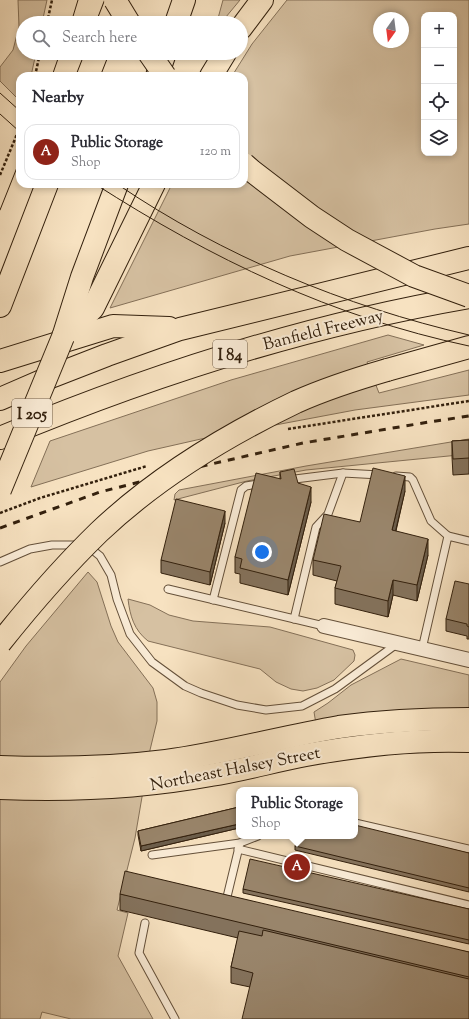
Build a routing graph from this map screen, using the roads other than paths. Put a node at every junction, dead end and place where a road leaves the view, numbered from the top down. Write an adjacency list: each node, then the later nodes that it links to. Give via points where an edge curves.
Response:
1 (106, 0): 5 (main road)
2 (116, 0): 6 (main road); 7 (main road, bridge)
3 (184, 0): 8 (main road)
4 (262, 0): 9 (main road)
5 (105, 16)
6 (110, 16)
7 (125, 16)
8 (178, 16)
9 (248, 19)
10 (94, 60): 14 (main road)
11 (154, 60): 16 (main road, bridge)
12 (163, 60): 15 (main road)
13 (221, 60): 17 (main road)
14 (90, 72)
15 (158, 72)
16 (162, 72)
17 (213, 72)
18 (248, 167): 23 (main road, bridge, via 312,217 347,240 414,276)
19 (45, 188): 24 (main road)
20 (115, 188): 26 (main road, I 205)
21 (152, 188): 26 (main road, via 93,308)
22 (469, 258): 25 (main road, Banfield Freeway / I 84)
23 (469, 297): 30 (main road, Banfield Freeway / I 84, via 359,319 237,352 120,391)
24 (0, 305)
25 (180, 329): 28 (main road, via 113,326); 29 (main road, Banfield Freeway / I 84, via 107,355)
26 (63, 337): 34 (main road, I 205, bridge)
27 (469, 347): 42 (main road, bridge, via 352,380 296,402 216,444 166,478 100,532 28,607)
28 (0, 361)
29 (0, 399)
30 (0, 438)
31 (343, 473): 32 (lane); 35 (lane, via 410,477 431,521); 40 (lane, via 328,514 316,527)
32 (283, 481)
33 (268, 483): 39 (lane, via 246,486 241,490)
34 (0, 490)
35 (448, 536): 36 (lane); 44 (lane)
36 (469, 541)
37 (0, 562): 43 (lane, via 30,550 52,545 90,548 100,556 111,574 130,634 152,662 185,686 237,705 266,710 302,706 335,689)
38 (168, 589): 39 (lane)
39 (213, 600): 40 (lane)
40 (294, 618): 41 (lane)
41 (324, 626): 43 (street)
42 (0, 643)
43 (398, 643): 44 (street)
44 (422, 649): 45 (street)
45 (469, 660)
46 (469, 719): 48 (main road, Northeast Halsey Street, via 371,723 210,754 132,765)
47 (469, 741): 49 (main road, Northeast Halsey Street, via 373,744 305,755 212,775 133,787 60,790)
48 (0, 767)
49 (0, 788)
50 (358, 824): 53 (lane)
51 (252, 839): 52 (lane)
52 (239, 846): 54 (lane); 55 (lane, via 222,900); 56 (lane)
53 (469, 849)
54 (152, 856)
55 (234, 903)
56 (469, 905)
57 (145, 923): 58 (lane, via 139,953)
58 (175, 1019)

